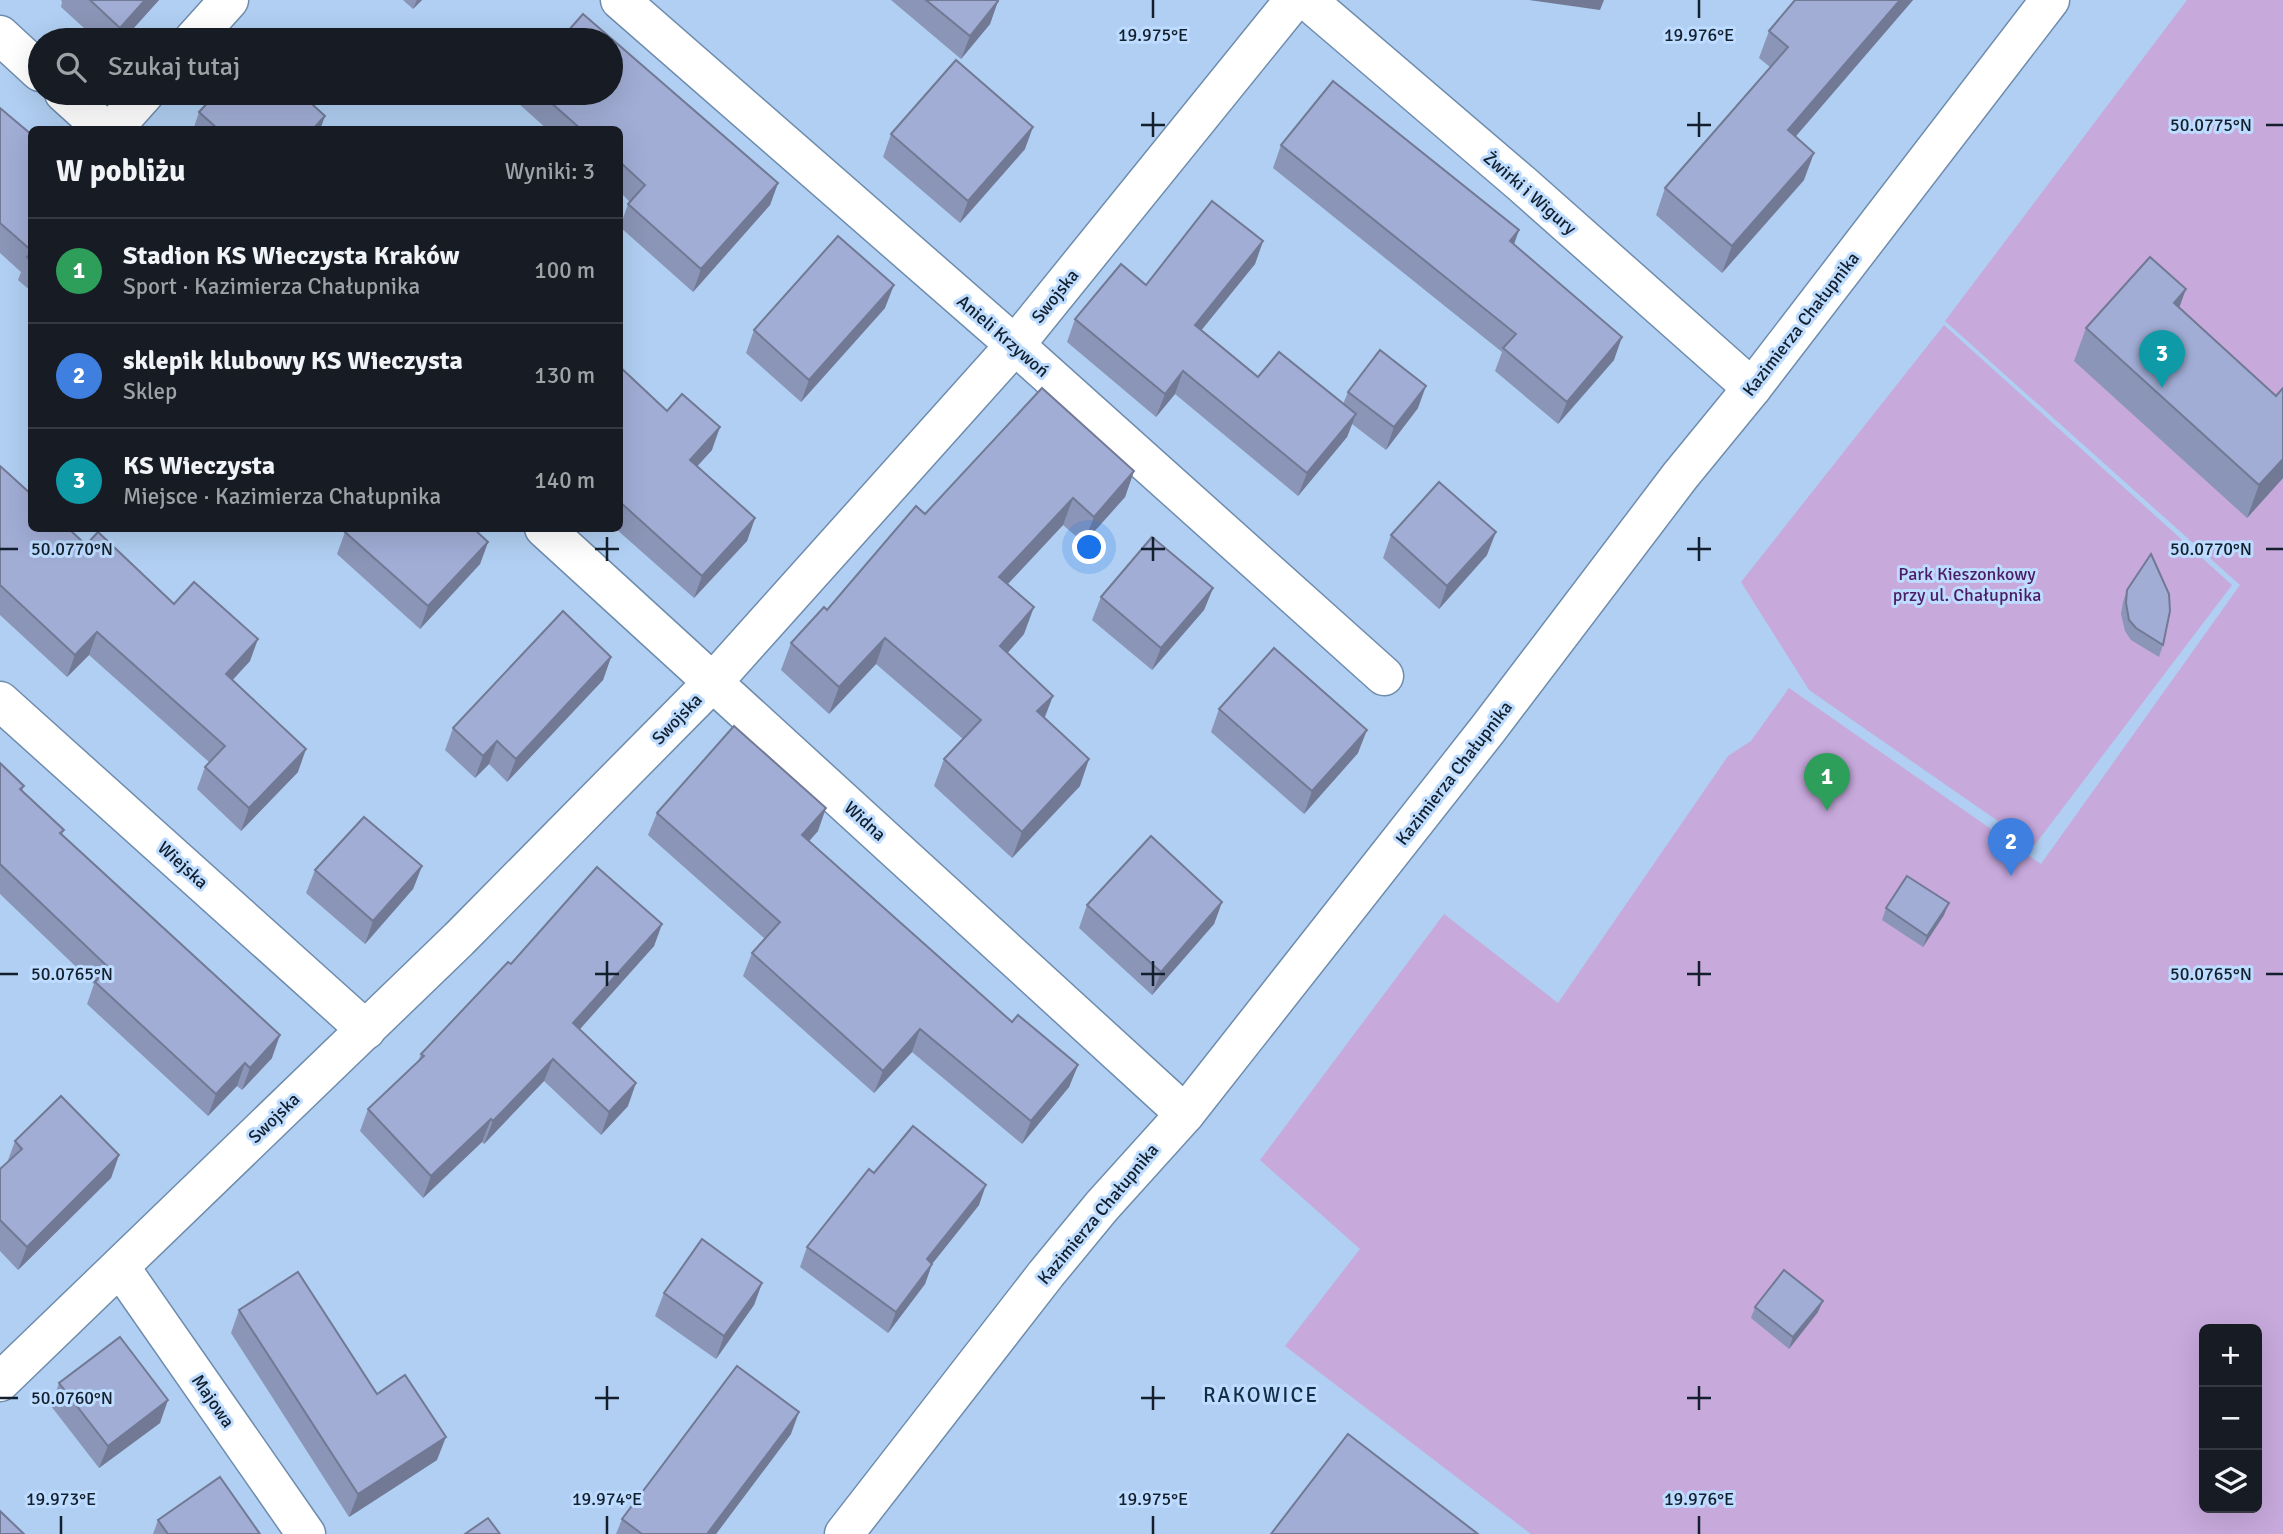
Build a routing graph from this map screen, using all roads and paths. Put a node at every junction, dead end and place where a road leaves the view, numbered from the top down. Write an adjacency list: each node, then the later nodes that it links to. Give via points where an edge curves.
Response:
1 (229, 0): 6 (street)
2 (620, 0): 13 (street, Anieli Krzywoń)
3 (1294, 0): 13 (street, Swojska)
4 (1307, 0): 14 (street, Żwirki i Wigury)
5 (2050, 0): 14 (street, Kazimierza Chałupnika)
6 (204, 28)
7 (0, 36): 8 (street)
8 (28, 61)
9 (77, 105): 11 (street)
10 (134, 105): 12 (street)
11 (101, 126)
12 (116, 126)
13 (1015, 345): 16 (street, Anieli Krzywoń); 17 (street, Swojska)
14 (1752, 388): 20 (street, Kazimierza Chałupnika)
15 (548, 532): 17 (street, Widna)
16 (1384, 676)
17 (713, 681): 19 (street, Swojska); 20 (street, Widna)
18 (0, 701): 19 (street, Wiejska)
19 (366, 1030): 21 (street, Swojska)
20 (1185, 1114): 24 (street, Kazimierza Chałupnika, via 1054,1264)
21 (120, 1267): 22 (street, Swojska); 23 (street, Majowa)
22 (0, 1382)
23 (306, 1534)
24 (844, 1534)

